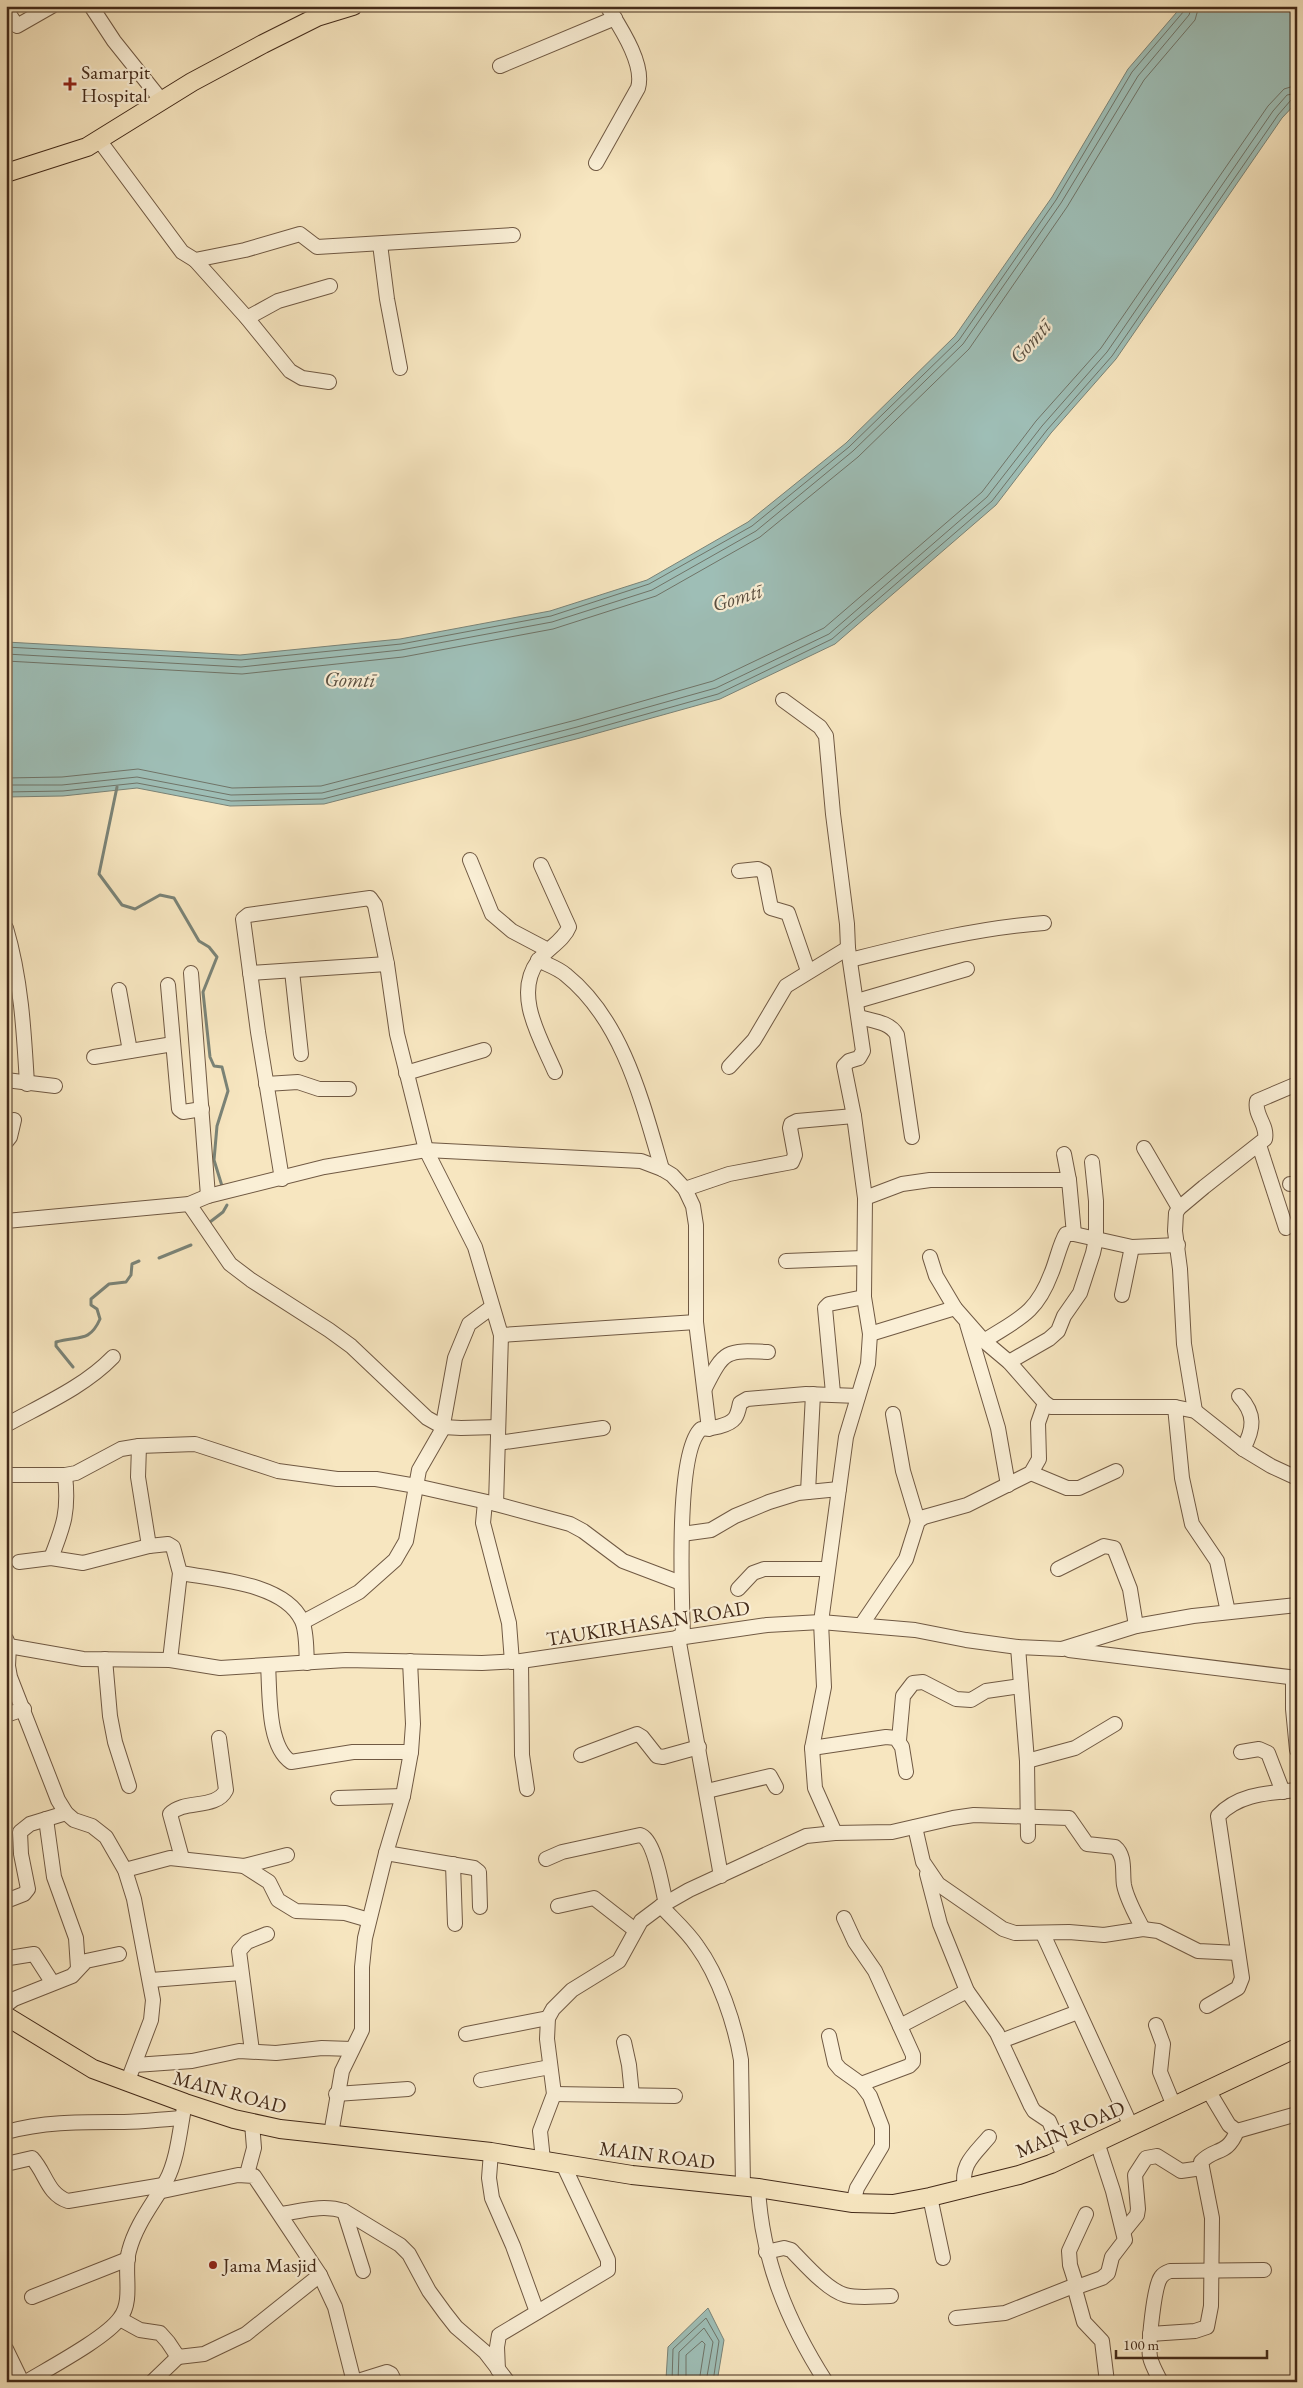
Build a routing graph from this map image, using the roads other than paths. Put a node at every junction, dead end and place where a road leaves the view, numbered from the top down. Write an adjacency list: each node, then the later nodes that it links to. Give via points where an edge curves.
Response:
1 (52, 6): 4 (street, via 17,26)
2 (91, 6): 7 (street, via 114,41)
3 (353, 6): 7 (main road, via 310,21)
4 (6, 9)
5 (611, 12): 6 (street); 9 (street, via 630,45 640,80)
6 (500, 66)
7 (162, 101): 8 (main road)
8 (99, 140): 10 (main road, via 88,147); 13 (street, via 182,252)
9 (596, 163)
10 (6, 173)
11 (513, 235): 12 (street)
12 (380, 244): 13 (street, via 317,247 300,234); 16 (street)
13 (195, 260): 15 (street)
14 (330, 286): 15 (street, via 278,300)
15 (247, 318): 17 (street, via 290,371 302,378)
16 (400, 368)
17 (329, 382)
18 (783, 700): 24 (street, via 820,727 826,736)
19 (470, 860): 25 (street, via 492,914)
20 (541, 865): 25 (street, via 569,927)
21 (739, 871): 29 (street, via 758,869 764,872 771,908 788,913)
22 (1044, 923): 24 (street, via 1002,926)
23 (6, 928): 45 (street, via 23,1023)
24 (849, 954): 29 (street); 34 (street)
25 (543, 955): 42 (street, via 529,978 527,988 530,1009); 60 (street, via 603,1016 621,1048 644,1106)
26 (387, 964): 28 (street); 31 (street, via 375,905 370,898 363,898 245,917 243,923); 43 (street)
27 (967, 969): 34 (street)
28 (292, 971): 31 (street); 39 (street)
29 (808, 971): 41 (street, via 786,986 754,1040)
30 (191, 973): 50 (street)
31 (250, 973): 46 (street)
32 (168, 985): 36 (street)
33 (119, 990): 38 (street)
34 (857, 1001): 35 (street)
35 (859, 1017): 51 (street, via 863,1054 844,1066); 53 (street, via 884,1023 897,1035)
36 (173, 1044): 38 (street); 50 (street, via 179,1109 183,1112)
37 (484, 1050): 43 (street)
38 (130, 1051): 40 (street)
39 (301, 1054)
40 (94, 1057)
41 (729, 1067)
42 (555, 1072)
43 (406, 1073): 57 (street)
44 (6, 1080): 45 (street)
45 (27, 1084): 48 (street)
46 (266, 1084): 49 (street, via 298,1082 320,1089); 61 (street)
47 (1297, 1084): 55 (street, via 1257,1101 1256,1107 1266,1132)
48 (55, 1086)
49 (349, 1089)
50 (202, 1109): 64 (street)
51 (854, 1116): 63 (street, via 797,1120 790,1128 795,1155 792,1162 729,1174); 65 (street)
52 (14, 1120): 54 (street)
53 (912, 1137)
54 (6, 1142)
55 (1259, 1145): 67 (street); 69 (street)
56 (1144, 1148): 67 (street)
57 (426, 1150): 60 (street, via 641,1161); 61 (street, via 357,1160); 79 (street, via 475,1247)
58 (1064, 1154): 62 (street)
59 (1092, 1162): 71 (street)
60 (662, 1169): 63 (street)
61 (282, 1179): 64 (street)
62 (1069, 1180): 65 (street, via 930,1180 902,1184); 70 (street)
63 (685, 1189): 82 (street, via 693,1206 696,1225)
64 (208, 1196): 66 (street)
65 (865, 1198): 75 (street)
66 (189, 1204): 68 (street); 102 (street, via 230,1264 351,1346)
67 (1179, 1208): 72 (street, via 1175,1220)
68 (6, 1220)
69 (1286, 1228)
70 (1074, 1234): 71 (street); 85 (street, via 1064,1236 1037,1304)
71 (1096, 1239): 73 (street); 88 (street, via 1080,1293 1058,1331)
72 (1178, 1245): 73 (street); 96 (street, via 1184,1344)
73 (1132, 1247): 77 (street)
74 (930, 1257): 80 (street, via 936,1276)
75 (863, 1258): 76 (street); 78 (street)
76 (786, 1261)
77 (1122, 1296)
78 (864, 1297): 83 (street); 90 (street, via 825,1308)
79 (492, 1307): 84 (street); 102 (street, via 469,1324 454,1358)
80 (955, 1308): 81 (street); 83 (street)
81 (966, 1321): 85 (street); 111 (street, via 998,1428)
82 (696, 1322): 84 (street); 89 (street)
83 (870, 1334): 92 (street, via 868,1364)
84 (501, 1335): 99 (street)
85 (984, 1341): 88 (street)
86 (768, 1352): 89 (street, via 738,1350 730,1353 718,1363)
87 (113, 1357): 98 (street, via 99,1372)
88 (1009, 1362): 94 (street)
89 (705, 1388): 101 (street)
90 (833, 1393): 91 (street); 92 (street)
91 (813, 1394): 101 (street, via 747,1399 740,1403 732,1421); 114 (street)
92 (858, 1396): 113 (street, via 846,1437)
93 (1240, 1396): 105 (street, via 1251,1413 1250,1435)
94 (1045, 1404): 95 (street, via 1059,1408); 107 (street, via 1038,1423 1039,1459)
95 (1175, 1407): 96 (street); 127 (street, via 1182,1478 1192,1524 1217,1561)
96 (1195, 1411): 105 (street)
97 (893, 1414): 116 (street, via 903,1470)
98 (6, 1426)
99 (498, 1427): 102 (street); 103 (street)
100 (603, 1428): 103 (street)
101 (710, 1429): 117 (street, via 698,1432 690,1453)
102 (441, 1431): 112 (street, via 420,1470)
103 (498, 1443): 115 (street)
104 (139, 1446): 109 (street, via 121,1449); 112 (street, via 195,1444 278,1471 337,1479 376,1479); 118 (street, via 138,1477)
105 (1243, 1449): 110 (street)
106 (1116, 1471): 107 (street, via 1079,1488 1066,1488)
107 (1030, 1473): 111 (street)
108 (6, 1475): 109 (street)
109 (65, 1475): 119 (street, via 68,1502)
110 (1297, 1478)
111 (1008, 1485): 116 (street)
112 (416, 1486): 115 (street); 128 (street, via 406,1541 395,1560 359,1592)
113 (839, 1489): 114 (street); 121 (street)
114 (808, 1492): 117 (street, via 769,1502 711,1530)
115 (490, 1503): 124 (street, via 570,1524 623,1561); 140 (street, via 483,1523)
116 (918, 1521): 130 (street, via 906,1559)
117 (682, 1534): 124 (street)
118 (149, 1546): 119 (street, via 83,1563); 123 (street, via 168,1544 173,1547)
119 (51, 1558): 120 (street)
120 (19, 1562)
121 (827, 1569): 125 (street, via 764,1569 753,1573); 129 (street)
122 (1058, 1569): 131 (street, via 1104,1546 1114,1548 1130,1589)
123 (180, 1573): 128 (street, via 269,1592 290,1605); 137 (street)
124 (682, 1583): 132 (street)
125 (738, 1589)
126 (1297, 1605): 127 (street, TAUKIRHASAN ROAD)
127 (1228, 1612): 131 (street, TAUKIRHASAN ROAD)
128 (303, 1622): 139 (street)
129 (821, 1622): 130 (street, TAUKIRHASAN ROAD); 132 (street, TAUKIRHASAN ROAD); 150 (street, via 824,1687)
130 (862, 1624): 134 (street, TAUKIRHASAN ROAD)
131 (1136, 1626): 135 (street, TAUKIRHASAN ROAD)
132 (681, 1636): 140 (street, TAUKIRHASAN ROAD); 149 (street)
133 (8, 1643): 136 (street, TAUKIRHASAN ROAD, via 83,1659); 144 (street, via 10,1677)
134 (1018, 1647): 135 (street, TAUKIRHASAN ROAD); 143 (street)
135 (1062, 1649): 142 (street)
136 (105, 1659): 137 (street, TAUKIRHASAN ROAD); 157 (street, via 112,1724)
137 (170, 1660): 141 (street, TAUKIRHASAN ROAD, via 220,1668)
138 (410, 1661): 139 (street, TAUKIRHASAN ROAD); 140 (street, TAUKIRHASAN ROAD); 152 (street)
139 (307, 1662): 141 (street, TAUKIRHASAN ROAD)
140 (516, 1662): 159 (street)
141 (268, 1665): 152 (street, via 277,1746 283,1757 291,1762 353,1752)
142 (1295, 1678): 151 (street, via 1293,1709)
143 (1021, 1686): 148 (street, via 986,1691 971,1700 956,1699 923,1682 913,1683 903,1696); 155 (street)
144 (24, 1709): 145 (street); 164 (street, via 58,1800)
145 (6, 1715)
146 (1115, 1724): 155 (street, via 1075,1748)
147 (219, 1738): 172 (street, via 224,1794 213,1801 177,1809 170,1814)
148 (899, 1740): 150 (street, via 886,1737); 156 (street)
149 (700, 1747): 154 (street, via 657,1756 642,1737 632,1734); 160 (street)
150 (812, 1748): 168 (street, via 815,1788)
151 (1297, 1750)
152 (411, 1752): 162 (street)
153 (1241, 1752): 161 (street, via 1259,1749 1268,1753)
154 (581, 1755)
155 (1027, 1761): 165 (street)
156 (906, 1772)
157 (129, 1786)
158 (776, 1787): 160 (street, via 770,1776)
159 (527, 1789)
160 (707, 1791): 178 (street)
161 (1290, 1791): 190 (street, via 1265,1793 1234,1802 1218,1816)
162 (403, 1796): 163 (street); 170 (street)
163 (338, 1798)
164 (66, 1813): 166 (street); 177 (street, via 74,1820 101,1831)
165 (1029, 1816): 167 (street, via 974,1815); 169 (street); 186 (street, via 1069,1818 1087,1844 1116,1847 1124,1885)
166 (46, 1819): 179 (street, via 30,1824 20,1832 20,1854 28,1889); 193 (street, via 54,1877 76,1938)
167 (915, 1827): 168 (street, via 892,1832); 176 (street)
168 (835, 1833): 178 (street, via 806,1836)
169 (1028, 1836)
170 (386, 1853): 174 (street); 184 (street)
171 (287, 1855): 175 (street)
172 (182, 1858): 175 (street); 177 (street, via 157,1860)
173 (546, 1859): 180 (street, via 562,1852 645,1836 651,1845)
174 (453, 1864): 182 (street, via 479,1872); 185 (street)
175 (244, 1866): 184 (street, via 269,1882 278,1900 296,1911 345,1913)
176 (926, 1868): 189 (street, via 938,1884 1003,1929); 197 (street, via 940,1924)
177 (125, 1870): 195 (street)
178 (721, 1876): 180 (street)
179 (6, 1901)
180 (663, 1905): 187 (street, via 641,1921); 240 (street, via 712,1968 738,2043)
181 (558, 1906): 187 (street, via 594,1898)
182 (480, 1907)
183 (844, 1918): 203 (street, via 855,1942 875,1971)
184 (369, 1920): 210 (street, via 362,1967 362,2030)
185 (455, 1924)
186 (1143, 1929): 189 (street, via 1104,1935); 190 (street, via 1158,1931 1198,1951)
187 (635, 1930): 202 (street, via 619,1961 572,1990)
188 (268, 1934): 194 (street, via 242,1946 239,1951)
189 (1043, 1934): 200 (street)
190 (1238, 1953): 199 (street, via 1241,1984)
191 (120, 1954): 193 (street, via 86,1961)
192 (6, 1955): 196 (street, via 14,1958 34,1954)
193 (78, 1968): 196 (street, via 72,1976)
194 (241, 1973): 195 (street); 211 (street)
195 (150, 1980): 212 (street, via 151,2020)
196 (52, 1982): 198 (street)
197 (967, 1991): 203 (street); 207 (street)
198 (6, 2005)
199 (1207, 2006)
200 (1078, 2012): 207 (street); 227 (street)
201 (6, 2016): 215 (main road, MAIN ROAD, via 73,2058)
202 (548, 2018): 205 (street); 213 (street)
203 (900, 2026): 216 (street, via 913,2062)
204 (1156, 2026): 223 (street, via 1162,2044 1160,2072)
205 (466, 2034)
206 (829, 2036): 216 (street, via 835,2063)
207 (1001, 2041): 234 (street, via 1031,2106 1049,2121)
208 (624, 2042): 221 (street)
209 (1297, 2048): 218 (main road, MAIN ROAD)
210 (352, 2049): 211 (street); 219 (street)
211 (252, 2051): 212 (street, via 192,2061)
212 (135, 2065): 215 (street)
213 (550, 2067): 214 (street); 220 (street)
214 (481, 2080)
215 (127, 2083): 224 (main road, MAIN ROAD)
216 (861, 2084): 244 (street, via 870,2096 883,2137)
217 (408, 2089): 219 (street)
218 (1208, 2090): 223 (main road, MAIN ROAD); 228 (street, via 1229,2125)
219 (336, 2094): 230 (street)
220 (554, 2094): 221 (street); 235 (street, via 541,2125)
221 (632, 2095): 222 (street)
222 (675, 2096)
223 (1174, 2106): 227 (main road, MAIN ROAD)
224 (183, 2110): 226 (main road, MAIN ROAD); 229 (street, via 126,2122 52,2123); 241 (street, via 172,2166)
225 (1297, 2114): 228 (street)
226 (252, 2123): 230 (main road, MAIN ROAD); 239 (street, via 254,2148)
227 (1131, 2126): 232 (main road, MAIN ROAD)
228 (1237, 2131): 238 (street, via 1234,2140 1224,2150 1205,2157 1201,2162)
229 (6, 2132)
230 (331, 2134): 233 (main road, MAIN ROAD)
231 (988, 2137): 242 (street, via 964,2167)
232 (1097, 2142): 234 (main road, MAIN ROAD); 248 (street)
233 (491, 2152): 235 (main road, MAIN ROAD); 259 (street, via 489,2178 492,2198)
234 (1065, 2158): 242 (main road, MAIN ROAD, via 1019,2175)
235 (542, 2160): 237 (main road, MAIN ROAD)
236 (6, 2164): 241 (street, via 32,2158 48,2187 68,2201)
237 (563, 2164): 240 (main road, MAIN ROAD, via 632,2175); 259 (street, via 608,2260 608,2270)
238 (1202, 2168): 248 (street, via 1181,2171 1157,2156 1146,2158 1135,2175 1137,2215); 252 (street, via 1212,2218)
239 (247, 2174): 241 (street); 246 (street, via 261,2184)
240 (751, 2187): 244 (main road, MAIN ROAD); 249 (street)
241 (161, 2188): 251 (street, via 139,2225)
242 (965, 2189): 243 (main road, MAIN ROAD)
243 (930, 2197): 244 (main road, MAIN ROAD, via 893,2204); 250 (street)
244 (852, 2203)
245 (344, 2211): 246 (street, via 323,2208); 254 (street); 266 (street, via 400,2245 409,2254 445,2313 485,2352)
246 (281, 2214): 255 (street)
247 (1086, 2214): 256 (street, via 1069,2251)
248 (1124, 2231): 256 (street, via 1125,2240 1112,2257 1108,2274)
249 (766, 2252): 257 (street, via 784,2248 791,2250 842,2295); 273 (street, via 793,2324)
250 (943, 2258)
251 (128, 2259): 258 (street); 260 (street, via 126,2302)
252 (1212, 2269): 253 (street); 262 (street, via 1170,2271 1161,2276); 262 (street, via 1207,2327 1195,2331)
253 (1264, 2270)
254 (363, 2271)
255 (320, 2275): 264 (street, via 246,2334 204,2354); 270 (street, via 335,2306)
256 (1077, 2286): 261 (street, via 1004,2313); 274 (street, via 1084,2322 1102,2340)
257 (891, 2296)
258 (32, 2297)
259 (537, 2312): 266 (street, via 500,2335 496,2347)
260 (120, 2318): 264 (street, via 140,2330 160,2333); 268 (street, via 108,2330)
261 (956, 2318)
262 (1150, 2334): 275 (street, via 1150,2358)
263 (6, 2350): 265 (street)
264 (178, 2357): 269 (street)
265 (10, 2366): 267 (street)
266 (498, 2370): 272 (street)
267 (22, 2382)
268 (26, 2382)
269 (152, 2382)
270 (355, 2382): 271 (street, via 387,2372)
271 (395, 2382)
272 (508, 2382)
273 (826, 2382)
274 (1107, 2382)
275 (1161, 2382)

